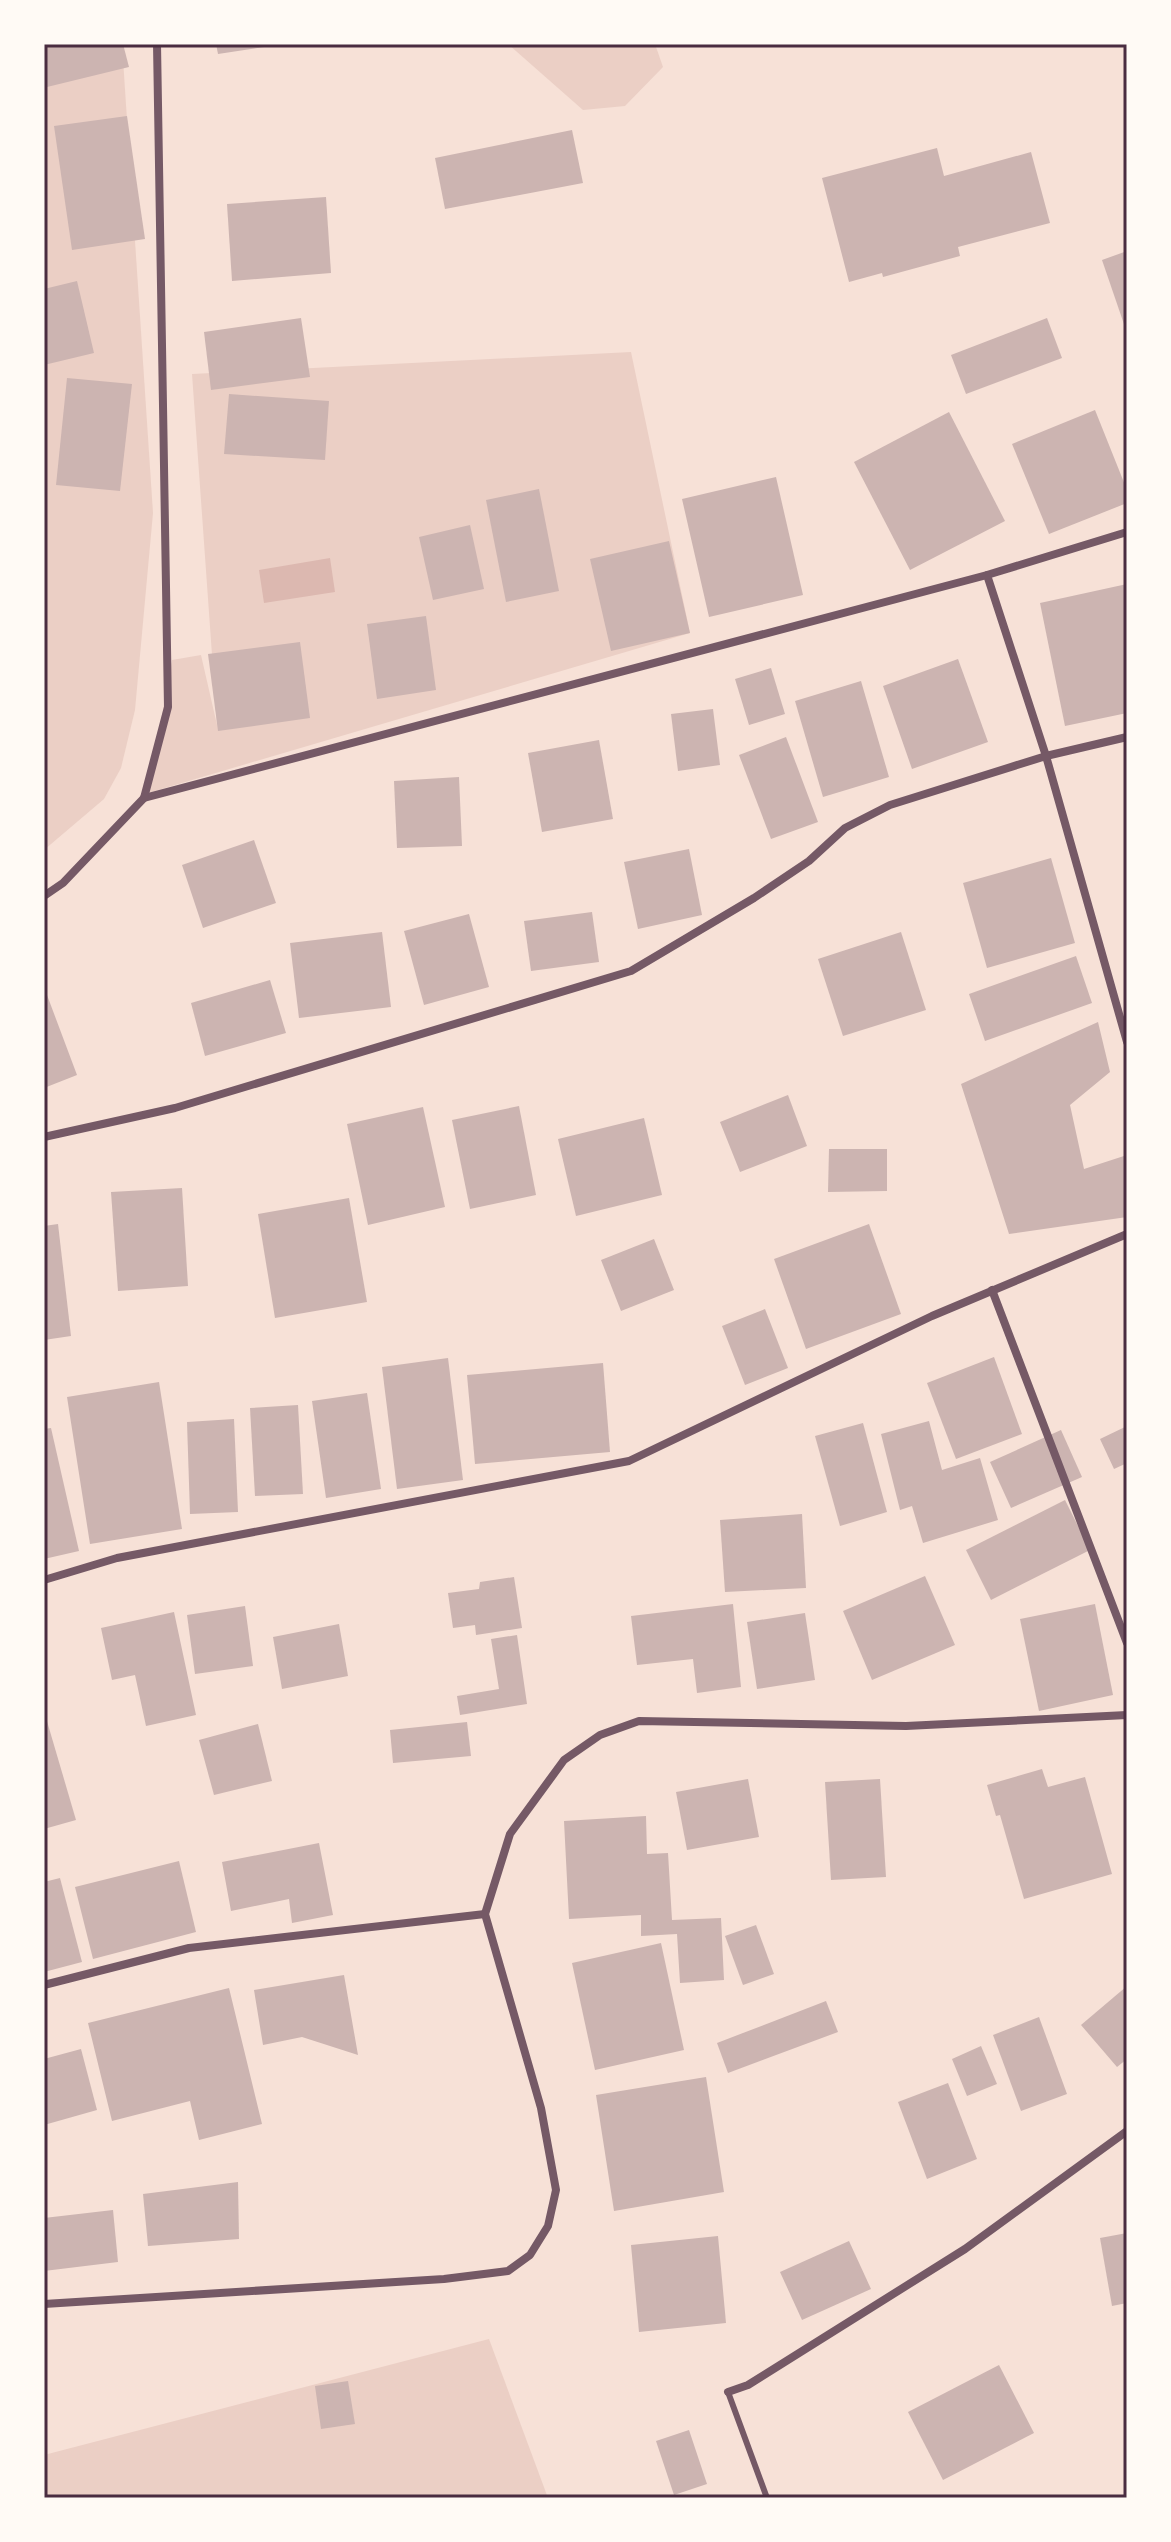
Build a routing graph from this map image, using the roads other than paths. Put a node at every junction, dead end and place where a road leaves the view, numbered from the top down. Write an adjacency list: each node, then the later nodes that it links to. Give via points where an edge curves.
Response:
1 (157, 44): 6 (street, via 168,707)
2 (1127, 532): 3 (street)
3 (987, 575): 5 (street); 6 (street)
4 (1127, 737): 5 (street)
5 (1046, 756): 8 (street); 9 (street, via 890,805 845,828 809,861 754,898 631,971 175,1108)
6 (144, 798): 7 (street, via 63,883)
7 (44, 896)
8 (1127, 1042)
9 (44, 1137)
10 (1127, 1234): 11 (street)
11 (992, 1290): 12 (street, via 629,1461 117,1558); 13 (street)
12 (44, 1580)
13 (1127, 1643)
14 (1127, 1715): 15 (street, via 906,1726 639,1721 600,1735 555,1770 510,1834)
15 (485, 1914): 16 (street, via 189,1948); 18 (street, via 541,2108 556,2190 548,2226 530,2255 508,2271 444,2279)
16 (44, 1985)
17 (1127, 2131): 19 (street, via 965,2249 748,2385)
18 (44, 2304)
19 (728, 2392): 20 (lane)
20 (767, 2498)

